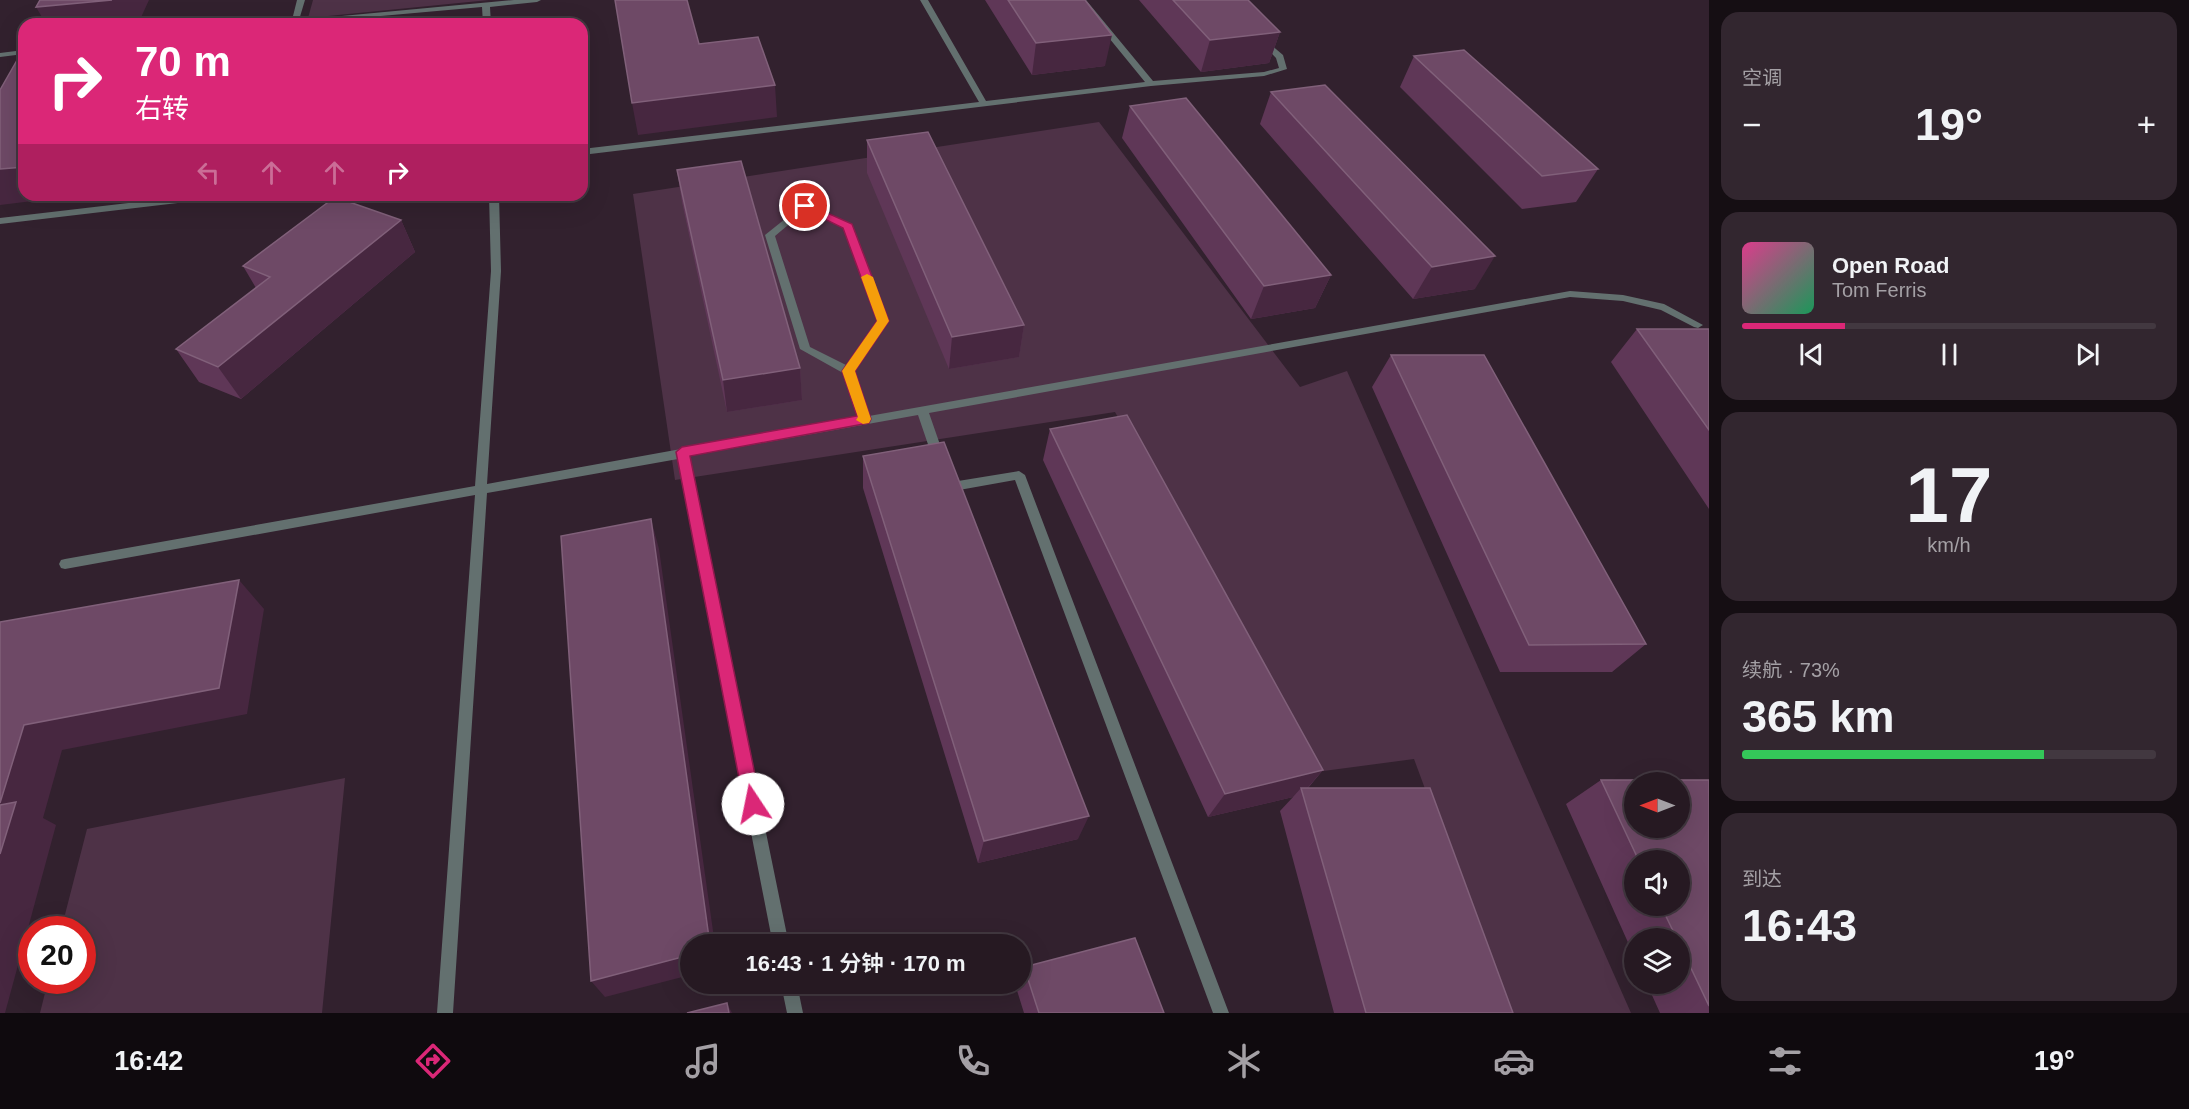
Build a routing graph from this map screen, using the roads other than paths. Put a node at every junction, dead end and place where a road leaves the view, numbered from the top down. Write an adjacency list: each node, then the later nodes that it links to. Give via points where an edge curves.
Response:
1 (301, 0): 6 (lane)
2 (537, 0): 5 (lane)
3 (924, 0): 13 (lane)
4 (1082, 0): 12 (lane)
5 (486, 5): 7 (lane); 8 (lane)
6 (296, 18)
7 (347, 18)
8 (487, 18)
9 (1257, 33): 12 (lane, via 1280,57 1283,69)
10 (18, 53): 11 (lane)
11 (0, 55)
12 (1151, 84): 13 (lane)
13 (984, 104): 14 (lane)
14 (588, 151)
15 (169, 201): 17 (lane)
16 (494, 201): 23 (lane, via 496,271)
17 (0, 221)
18 (1698, 325): 20 (lane, via 1664,308 1623,298 1570,294)
19 (848, 371): 19 (lane, via 883,321 848,226 805,206 770,235 805,349); 21 (lane)
20 (922, 409): 21 (lane); 29 (lane, via 948,487 1019,475)
21 (865, 419): 22 (lane)
22 (682, 452): 23 (lane); 25 (lane)
23 (482, 488): 24 (lane); 27 (lane)
24 (65, 564)
25 (779, 934)
26 (791, 994): 28 (lane)
27 (445, 1013)
28 (795, 1013)
29 (1221, 1013)

